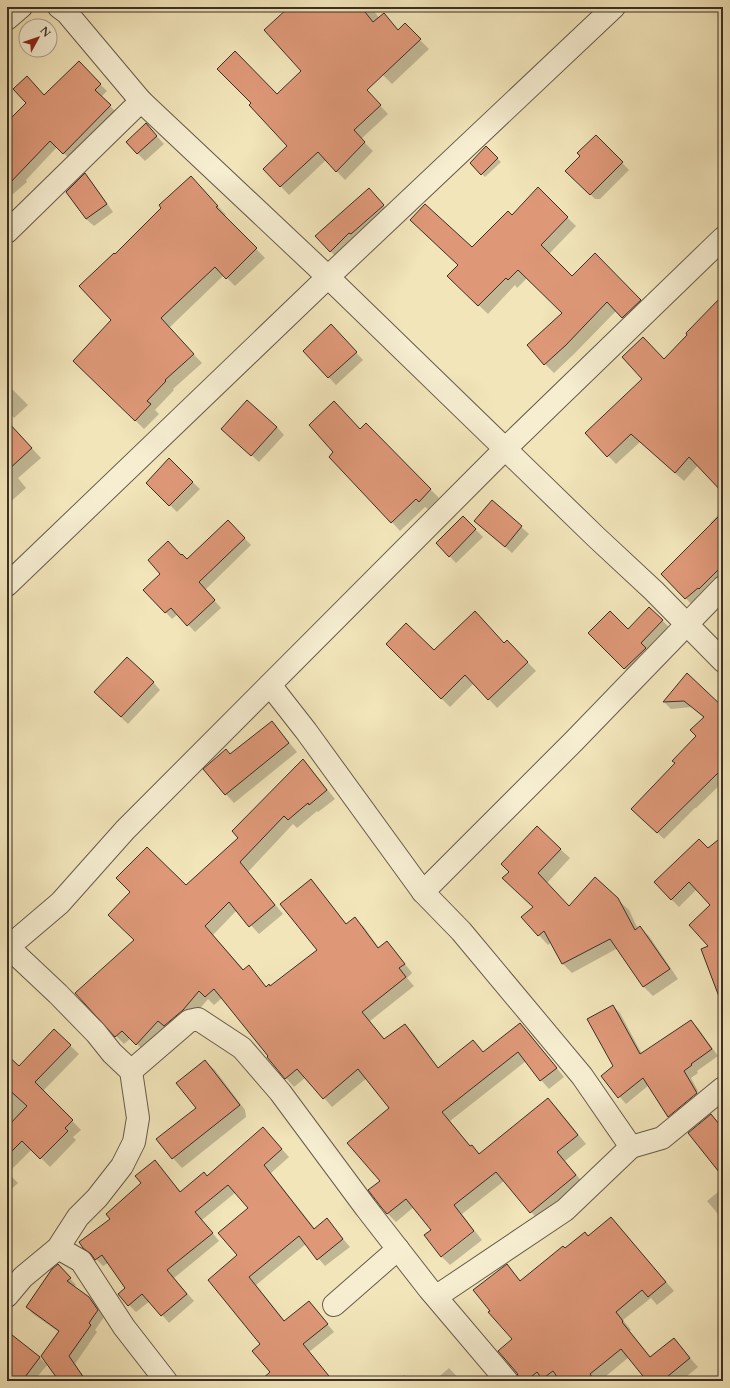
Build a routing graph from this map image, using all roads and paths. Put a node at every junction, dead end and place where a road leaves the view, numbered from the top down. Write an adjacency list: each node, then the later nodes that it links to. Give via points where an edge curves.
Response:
1 (21, 7): 4 (street)
2 (614, 7): 8 (street)
3 (67, 9): 5 (street)
4 (7, 19)
5 (141, 101): 6 (street); 8 (street)
6 (7, 232)
7 (723, 238): 9 (street)
8 (328, 277): 9 (street); 10 (street)
9 (506, 448): 12 (street); 14 (street)
10 (7, 585)
11 (723, 587): 12 (street)
12 (687, 624): 13 (street); 15 (street)
13 (723, 661)
14 (270, 685): 15 (street); 16 (street, via 125,830 60,903)
15 (424, 892): 19 (street, via 461,931 582,1076)
16 (7, 947): 17 (street, via 58,994)
17 (131, 1071): 20 (street, via 138,1118 134,1142 122,1166 78,1217); 21 (street, via 189,1021 198,1019 242,1048 280,1092)
18 (723, 1088): 19 (street, via 662,1138)
19 (631, 1147): 22 (street, via 565,1210 440,1294)
20 (58, 1248): 23 (street, via 23,1277); 25 (street, via 80,1262 124,1327)
21 (398, 1249): 22 (street); 24 (street)
22 (432, 1292): 26 (street)
23 (7, 1296)
24 (334, 1306)
25 (166, 1381)
26 (507, 1381)

